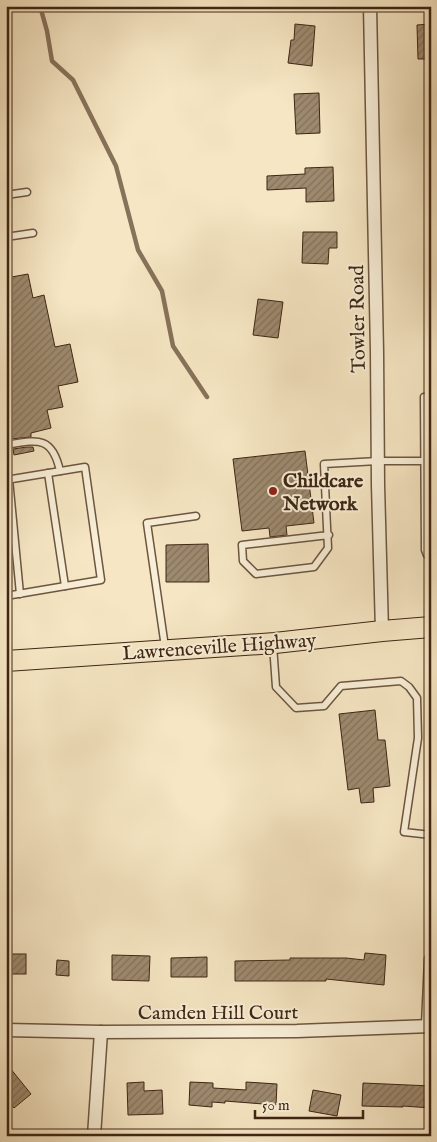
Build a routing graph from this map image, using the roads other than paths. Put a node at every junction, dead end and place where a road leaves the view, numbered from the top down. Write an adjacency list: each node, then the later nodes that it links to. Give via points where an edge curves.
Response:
1 (370, 6): 8 (street, Towler Road)
2 (27, 192): 3 (lane)
3 (6, 195)
4 (32, 233): 5 (lane)
5 (6, 237)
6 (424, 397): 9 (lane)
7 (6, 445): 10 (lane, via 37,441 48,445 58,460)
8 (378, 461): 9 (lane); 14 (lane, via 324,464); 20 (street, Towler Road)
9 (428, 461): 15 (lane, via 425,550)
10 (60, 471): 11 (lane); 16 (lane, via 85,467 101,580)
11 (48, 473): 12 (lane); 16 (lane)
12 (8, 479): 17 (lane)
13 (196, 516): 22 (lane, via 147,523)
14 (328, 535): 14 (lane, via 328,548 314,567 256,574 242,561 242,545)
15 (431, 558)
16 (65, 586): 17 (lane)
17 (20, 594): 18 (lane)
18 (6, 596)
19 (431, 627): 20 (main road, Lawrenceville Highway)
20 (382, 632): 21 (main road, Lawrenceville Highway)
21 (272, 643): 22 (main road, Lawrenceville Highway); 24 (lane, via 276,687 296,708 324,706 341,686 401,681 409,687 417,698 418,738 404,832)
22 (166, 650): 23 (main road, Lawrenceville Highway)
23 (6, 661)
24 (431, 835)
25 (431, 959): 26 (street)
26 (429, 1026): 28 (street, Camden Hill Court, via 297,1031)
27 (6, 1030): 28 (street, Camden Hill Court)
28 (101, 1032): 29 (street)
29 (94, 1136)

